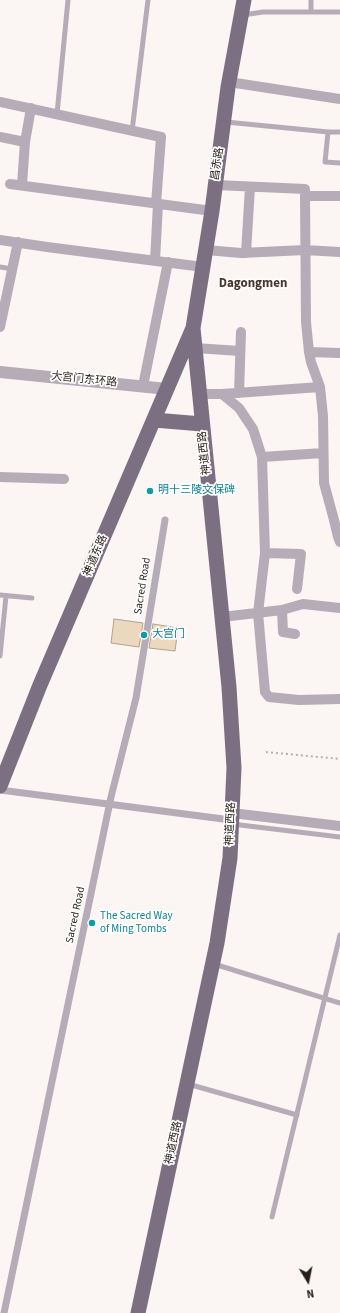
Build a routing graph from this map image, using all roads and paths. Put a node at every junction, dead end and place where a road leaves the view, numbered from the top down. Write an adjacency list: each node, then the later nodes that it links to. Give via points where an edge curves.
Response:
1 (68, 0): 12 (lane)
2 (148, 0): 14 (lane)
3 (244, 0): 7 (main road, 昌赤路)
4 (311, 0): 5 (lane)
5 (312, 12): 6 (lane); 7 (lane, via 263,12)
6 (340, 12)
7 (242, 15): 8 (main road, 昌赤路)
8 (229, 82): 9 (street); 13 (main road, 昌赤路)
9 (340, 99)
10 (0, 102): 11 (street)
11 (31, 108): 12 (street); 18 (street)
12 (57, 114): 14 (street)
13 (224, 122): 15 (lane); 22 (main road, 昌赤路)
14 (132, 130): 26 (street, via 161,137)
15 (328, 132): 16 (lane); 19 (lane, via 325,162)
16 (340, 132)
17 (0, 138): 18 (street)
18 (26, 142): 21 (street)
19 (340, 163)
20 (10, 184): 21 (street)
21 (22, 185): 26 (street)
22 (216, 185): 23 (street); 27 (main road, 昌赤路)
23 (250, 187): 24 (street, via 305,189); 33 (street)
24 (305, 196): 25 (street); 31 (street)
25 (340, 196)
26 (157, 204): 27 (street); 34 (street)
27 (212, 211): 30 (main road, 昌赤路)
28 (0, 240): 29 (street)
29 (18, 242): 34 (street); 38 (street)
30 (206, 250): 33 (street); 37 (main road, 昌赤路)
31 (305, 250): 32 (street); 33 (street); 45 (street)
32 (340, 252)
33 (246, 253)
34 (155, 261): 35 (street)
35 (168, 262): 37 (street); 48 (street)
36 (0, 267): 38 (lane)
37 (203, 267): 41 (main road, 昌赤路)
38 (12, 268): 39 (street)
39 (3, 294): 40 (street)
40 (0, 326)
41 (193, 328): 43 (main road, 神道西路); 50 (main road, 神道东路)
42 (241, 332): 44 (street)
43 (195, 348): 44 (street); 52 (main road, 神道西路)
44 (240, 351): 51 (street)
45 (309, 352): 46 (street); 49 (street)
46 (340, 353)
47 (0, 372): 48 (street, 大宫门东环路)
48 (143, 386): 50 (street, 大宫门东环路)
49 (320, 387): 51 (street); 56 (street)
50 (167, 389): 54 (main road, 神道东路)
51 (239, 393): 53 (street)
52 (199, 394): 53 (street); 55 (main road, 神道西路)
53 (222, 394): 57 (street, via 239,408 253,429)
54 (154, 420): 55 (main road, via 178,426); 79 (main road, 神道东路)
55 (202, 424): 73 (main road, 神道西路)
56 (324, 453): 57 (street); 61 (street, via 324,483)
57 (262, 457): 65 (street)
58 (0, 477): 59 (street)
59 (64, 478)
60 (340, 499): 61 (street)
61 (330, 504): 63 (street)
62 (165, 520): 82 (street, Sacred Road, via 136,698)
63 (337, 522): 64 (street)
64 (340, 542)
65 (265, 553): 66 (street, via 301,554); 72 (street)
66 (296, 589)
67 (0, 595): 68 (lane)
68 (6, 596): 69 (lane); 75 (lane)
69 (32, 598)
70 (340, 608): 71 (street, via 303,604)
71 (282, 610): 72 (street); 74 (street, via 283,632)
72 (258, 613): 73 (street); 76 (street, via 265,692 269,697 298,700)
73 (222, 617): 83 (main road, 神道西路, via 234,768)
74 (295, 634)
75 (0, 656)
76 (340, 699)
77 (266, 752): 78 (path)
78 (340, 760)
79 (4, 767): 80 (main road, 神道东路)
80 (0, 786)
81 (0, 790): 82 (street)
82 (109, 805): 83 (street); 93 (street, Sacred Road)
83 (232, 819): 84 (street); 85 (lane); 87 (main road, 神道西路, via 230,858)
84 (340, 826)
85 (340, 837)
86 (340, 935): 88 (lane)
87 (213, 963): 88 (lane); 90 (main road, 神道西路)
88 (325, 998): 89 (lane); 91 (lane)
89 (340, 1003)
90 (187, 1084): 91 (lane); 94 (main road, 神道西路)
91 (297, 1115): 92 (lane)
92 (272, 1217)
93 (4, 1313)
94 (138, 1313)

